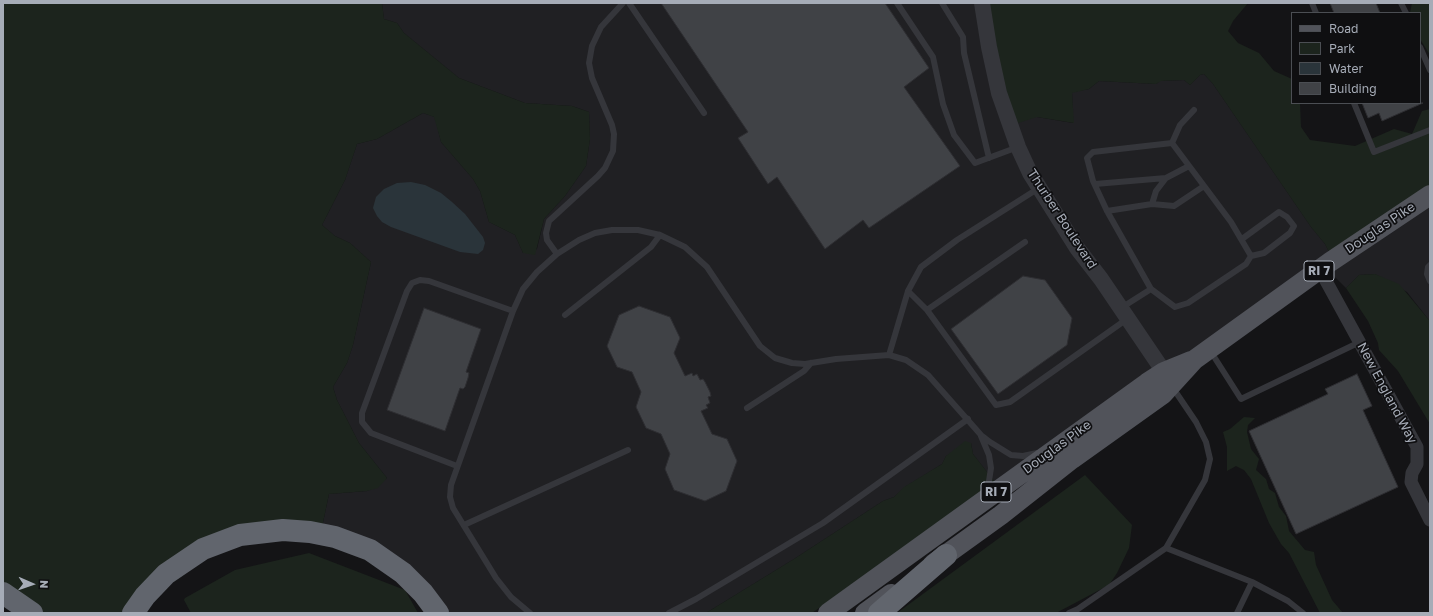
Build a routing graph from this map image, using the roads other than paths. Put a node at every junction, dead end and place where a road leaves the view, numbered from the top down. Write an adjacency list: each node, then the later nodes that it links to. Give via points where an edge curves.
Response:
1 (623, 3): 28 (lane, via 601,27 592,46 589,63 592,78 612,125 613,151 610,160 598,176 549,221 547,240)
2 (629, 3): 12 (lane)
3 (897, 3): 16 (lane, via 933,57 943,104 954,135 975,163)
4 (942, 3): 16 (lane, via 963,38 964,53)
5 (982, 3): 15 (street, Thurber Boulevard, via 999,93)
6 (1401, 3): 7 (lane)
7 (1406, 12)
8 (1421, 49): 9 (lane)
9 (1430, 70)
10 (1354, 104): 13 (lane, via 1374,152)
11 (1194, 110): 14 (lane, via 1180,125)
12 (704, 113)
13 (1430, 130)
14 (1172, 143): 17 (lane); 19 (lane, via 1093,152 1087,158)
15 (1018, 147): 16 (lane); 21 (street, Thurber Boulevard)
16 (989, 158)
17 (1189, 166): 18 (lane); 20 (lane)
18 (1166, 178): 19 (lane); 23 (lane, via 1156,191)
19 (1094, 184): 24 (lane)
20 (1204, 186): 23 (lane, via 1174,206); 26 (lane)
21 (1039, 188): 34 (lane, via 957,240 921,267); 37 (street, Thurber Boulevard)
22 (1430, 195): 31 (main road, Douglas Pike / RI 7)
23 (1152, 204): 24 (lane)
24 (1107, 212): 33 (lane)
25 (660, 235): 28 (lane, via 630,229 604,231 579,240); 38 (lane, via 651,247); 42 (lane, via 685,247 704,264 765,351 786,362)
26 (1242, 239): 29 (lane); 29 (lane, via 1279,212 1288,217 1294,226 1290,233 1264,253)
27 (1025, 242): 35 (lane)
28 (557, 254): 36 (lane, via 527,282)
29 (1251, 256): 33 (lane, via 1246,264 1188,304 1175,307)
30 (1430, 265): 32 (lane, via 1427,274)
31 (1320, 270): 39 (street, New England Way); 41 (main road, Douglas Pike / RI 7)
32 (1430, 281)
33 (1151, 289): 37 (lane)
34 (908, 291): 35 (lane); 40 (lane)
35 (927, 310): 37 (lane, via 996,406 1010,402)
36 (513, 311): 49 (lane); 49 (lane, via 429,281 420,280 412,283 362,413 362,422 371,433)
37 (1125, 313): 43 (street, Thurber Boulevard)
38 (565, 315)
39 (1360, 342): 41 (lane, via 1241,399); 51 (street, New England Way, via 1417,447 1417,464 1411,482)
40 (889, 355): 42 (lane); 45 (lane, via 906,360 923,370)
41 (1202, 355): 43 (main road, Douglas Pike / RI 7)
42 (811, 363): 44 (lane, via 804,371)
43 (1168, 379): 47 (main road, Douglas Pike / RI 7); 53 (lane, via 1196,422 1206,442 1210,459 1208,473 1201,488); 54 (main road, Douglas Pike / RI 7)
44 (747, 408)
45 (968, 419): 46 (lane); 62 (lane, via 823,523)
46 (981, 435): 47 (lane, via 1005,452 1016,456 1040,452); 50 (lane, via 989,455 991,474)
47 (1062, 443): 50 (main road, Douglas Pike / RI 7)
48 (628, 450): 52 (lane)
49 (457, 466): 52 (lane, via 450,485 450,497 453,508)
50 (972, 511): 63 (main road, Douglas Pike / RI 7)
51 (1430, 520)
52 (464, 525): 61 (lane, via 503,588)
53 (1166, 548): 55 (lane); 57 (lane)
54 (946, 554): 64 (main road, Douglas Pike / RI 7); 65 (highway)
55 (1252, 582): 67 (lane); 68 (lane, via 1296,606)
56 (3, 593): 58 (highway)
57 (1079, 611): 66 (lane)
58 (32, 613)
59 (133, 613): 60 (highway, via 166,574 203,549 240,535 283,530 335,537 370,550 403,573)
60 (438, 613)
61 (530, 613)
62 (669, 613)
63 (828, 613)
64 (865, 613)
65 (879, 613)
66 (1069, 613)
67 (1237, 613)
68 (1303, 613)

